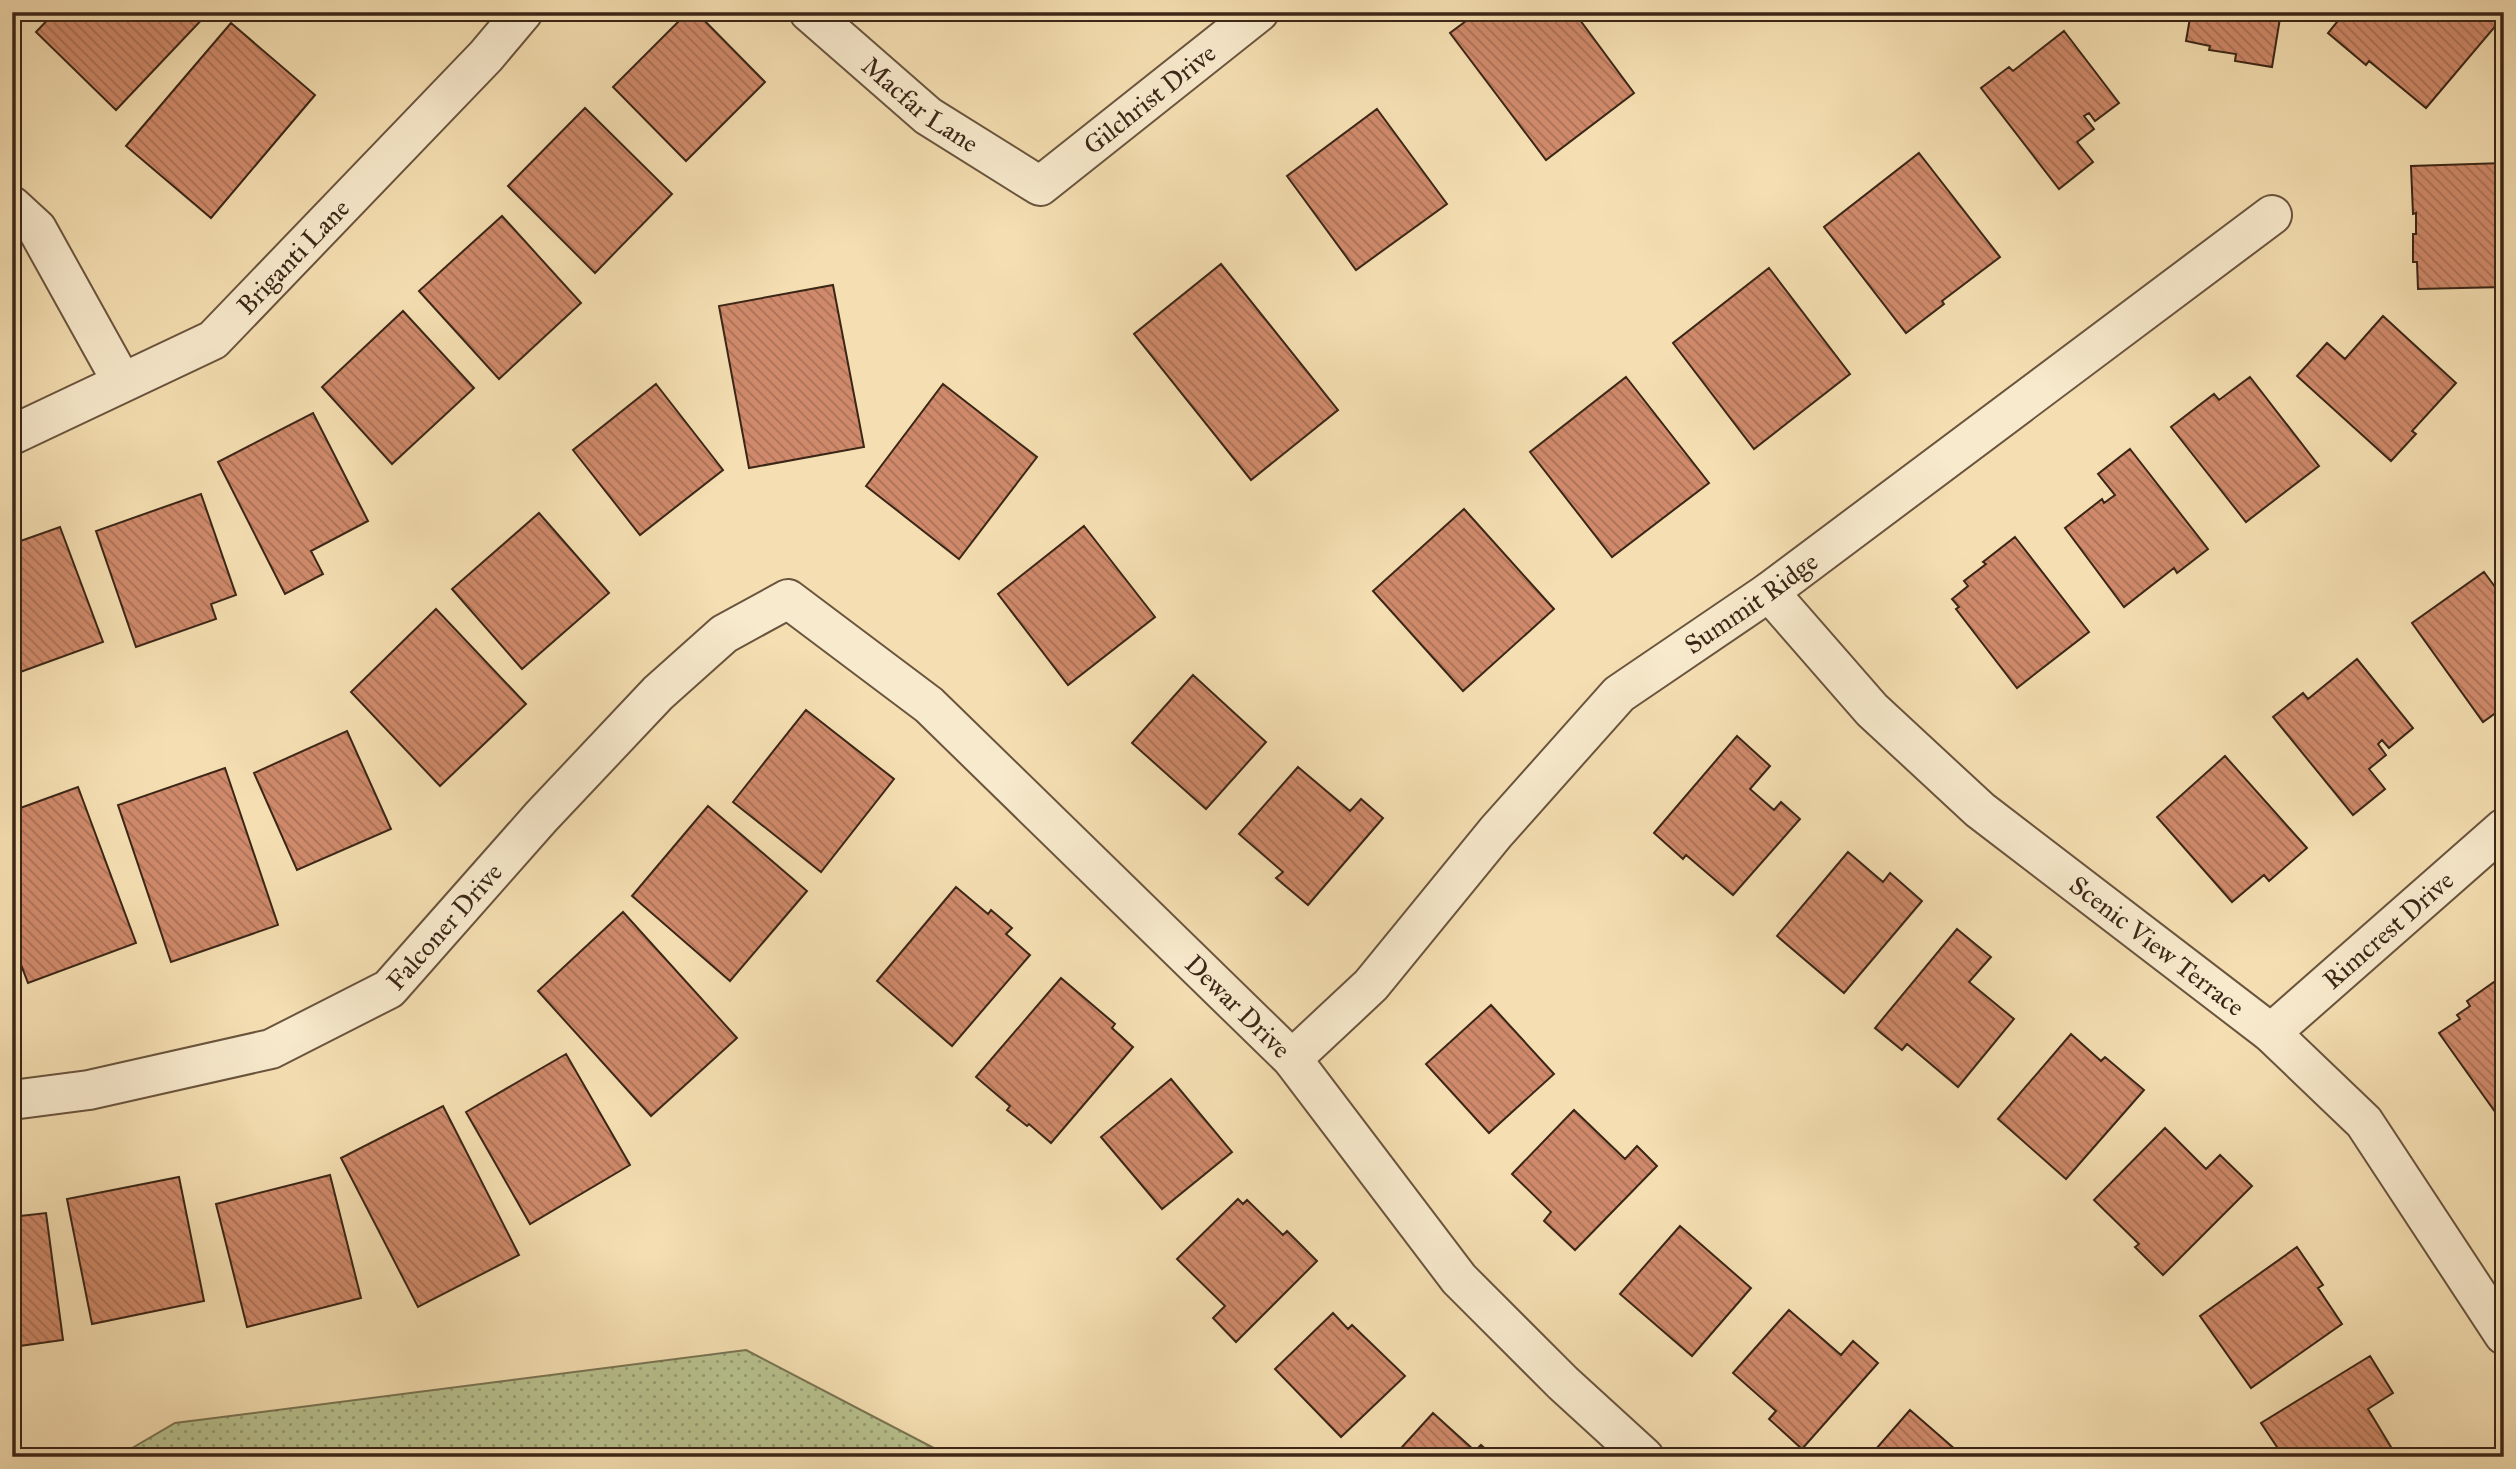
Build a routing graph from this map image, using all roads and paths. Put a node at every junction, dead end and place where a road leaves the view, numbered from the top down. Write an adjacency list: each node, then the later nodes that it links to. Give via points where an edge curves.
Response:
1 (523, 12): 7 (street, Briganti Lane, via 213,341)
2 (809, 12): 4 (street, Macfar Lane, via 928,116)
3 (1259, 12): 4 (street, Gilchrist Drive)
4 (1040, 186)
5 (12, 206): 7 (street, via 37,229)
6 (2272, 215): 9 (street, Summit Ridge)
7 (122, 382): 8 (street, Briganti Lane)
8 (12, 435)
9 (1769, 592): 12 (street, Scenic View Terrace, via 1872,710 1980,810); 13 (street, Summit Ridge, via 1619,694 1496,832 1371,985)
10 (788, 599): 13 (street, Dewar Drive, via 929,705); 14 (street, Falconer Drive, via 724,634 659,693 541,817 389,989 271,1049 89,1090)
11 (2504, 828): 12 (street, Rimcrest Drive)
12 (2271, 1033): 15 (street, Scenic View Terrace, via 2364,1122)
13 (1292, 1059): 16 (street, Dewar Drive, via 1459,1279)
14 (12, 1100)
15 (2504, 1335)
16 (1644, 1457)

